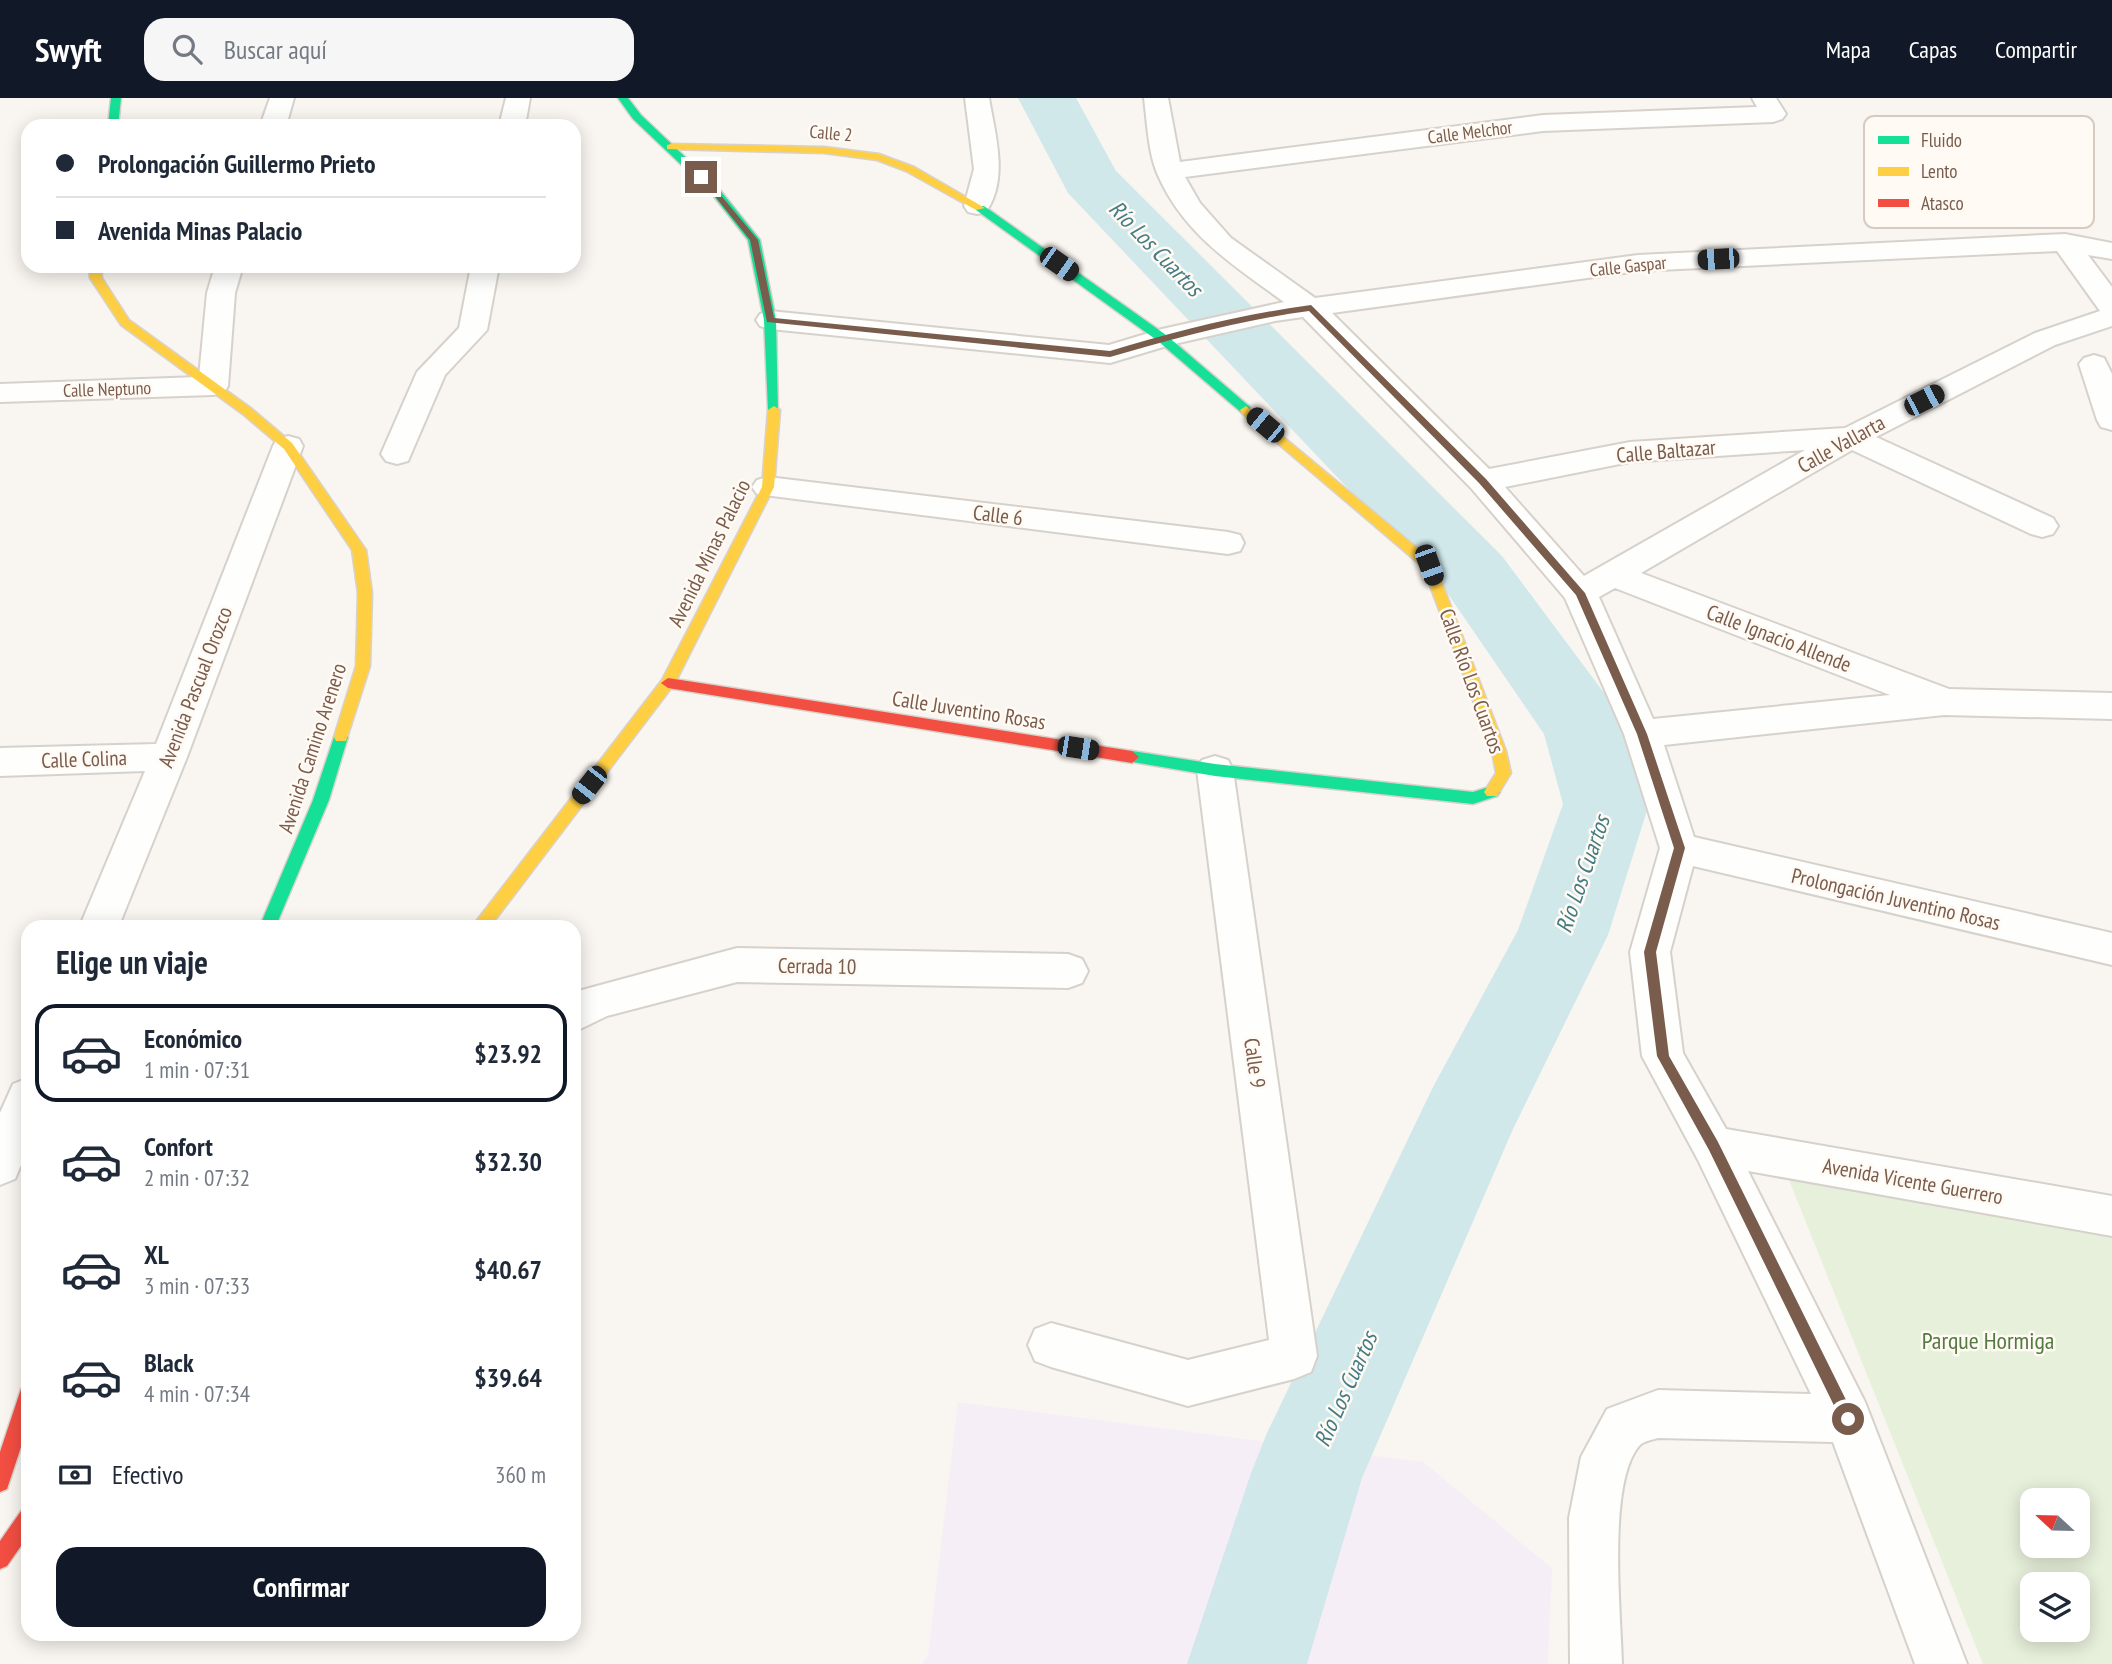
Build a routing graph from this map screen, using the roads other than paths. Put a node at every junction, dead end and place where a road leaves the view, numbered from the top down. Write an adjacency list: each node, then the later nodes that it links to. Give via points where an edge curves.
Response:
1 (116, 98): 8 (main road)
2 (282, 98): 9 (street)
3 (518, 98): 10 (street)
4 (623, 98): 11 (main road, Avenida Minas Palacio)
5 (977, 98): 13 (street, via 987,169)
6 (1156, 98): 12 (street)
7 (1768, 106): 12 (street, Calle Melchor, via 1543,122)
8 (114, 119)
9 (275, 119)
10 (514, 119)
11 (671, 147): 13 (main road, Calle 2, via 824,150 880,157); 22 (main road, Avenida Minas Palacio, via 716,192 754,240)
12 (1168, 171): 20 (street, via 1189,206 1221,244)
13 (977, 206): 23 (main road, Calle Río Los Cuartos)
14 (2066, 242): 15 (street); 19 (street); 20 (street, Calle Gaspar, via 1638,263)
15 (2112, 251)
16 (96, 273): 25 (main road, Avenida Camino Arenero, via 125,322)
17 (227, 273): 25 (street)
18 (484, 273): 30 (street, via 473,330 432,372)
19 (2112, 307)
20 (1311, 308): 23 (street, Calle Gaspar); 31 (street)
21 (2112, 317): 28 (street, Calle Vallarta, via 2045,339)
22 (770, 320): 23 (street, Calle Gaspar, via 1110,354); 32 (main road, Avenida Minas Palacio, via 774,406)
23 (1162, 338): 44 (main road, Calle Río Los Cuartos, via 1429,565 1504,773 1492,792)
24 (2094, 364): 27 (street)
25 (213, 386): 26 (street, Calle Neptuno); 29 (main road, Avenida Camino Arenero)
26 (0, 393)
27 (2112, 420)
28 (1851, 437): 31 (street, Calle Baltazar, via 1630,452); 33 (street); 35 (street, Calle Vallarta)
29 (288, 446): 41 (street, Avenida Pascual Orozco); 47 (main road, Avenida Camino Arenero, via 359,550 365,593 363,666 321,800)
30 (397, 454)
31 (1482, 481): 36 (street)
32 (768, 487): 34 (street, Calle 6); 37 (main road, Avenida Minas Palacio)
33 (2042, 526)
34 (1228, 543)
35 (1614, 575): 36 (street, Calle Vallarta); 38 (street, Calle Ignacio Allende)
36 (1580, 593): 40 (street)
37 (668, 683): 43 (main road, Calle Juventino Rosas); 48 (main road, Avenida Minas Palacio)
38 (1944, 702): 39 (street, Calle Ignacio Allende); 40 (street, Calle Ignacio Allende)
39 (2112, 706)
40 (1642, 734): 45 (street)
41 (169, 757): 42 (street, Calle Colina); 46 (street, Avenida Pascual Orozco)
42 (0, 762)
43 (1215, 770): 44 (main road, Calle Juventino Rosas); 56 (street, Calle 9, via 1294,1356 1188,1382)
44 (1473, 798)
45 (1679, 848): 49 (street, Prolongación Juventino Rosas); 53 (street, via 1650,952 1663,1056)
46 (101, 920)
47 (270, 920)
48 (485, 920)
49 (2112, 949)
50 (1068, 971): 51 (street, Cerrada 10, via 737,965 596,1002)
51 (581, 1011)
52 (21, 1114): 54 (street)
53 (1713, 1146): 55 (street, Avenida Vicente Guerrero); 58 (street)
54 (0, 1165)
55 (2112, 1216)
56 (1051, 1345)
57 (21, 1418): 59 (main road)
58 (1848, 1419): 62 (street, via 1658,1414 1624,1426 1605,1457 1594,1518); 63 (street)
59 (0, 1482)
60 (21, 1528): 61 (main road)
61 (0, 1559)
62 (1596, 1664)
63 (1941, 1664)

